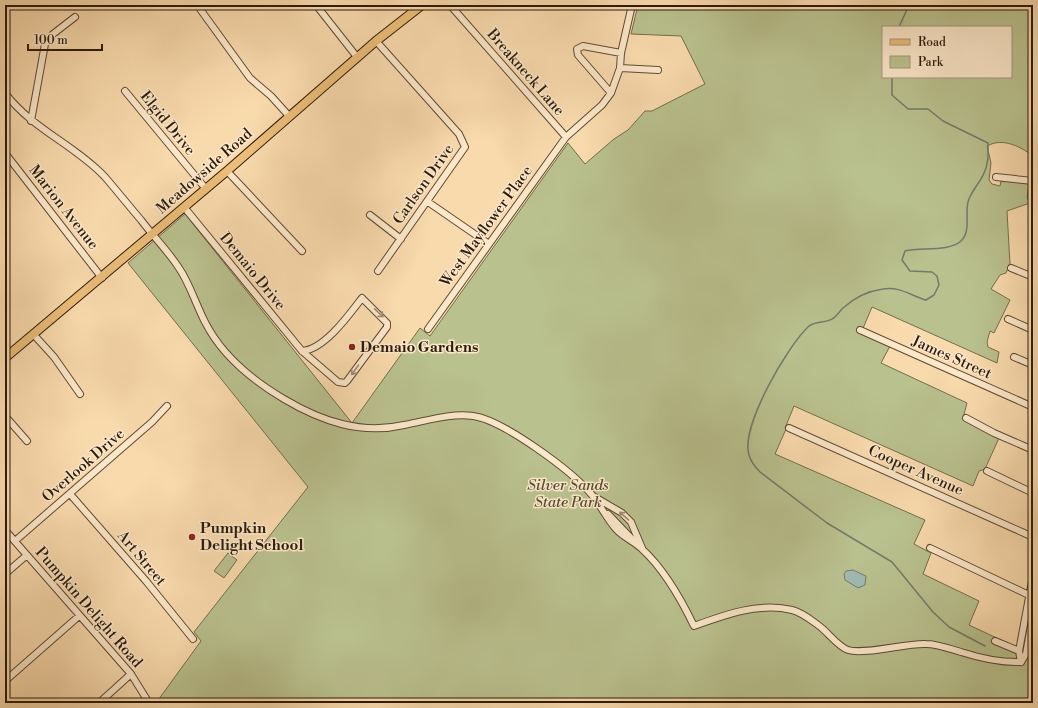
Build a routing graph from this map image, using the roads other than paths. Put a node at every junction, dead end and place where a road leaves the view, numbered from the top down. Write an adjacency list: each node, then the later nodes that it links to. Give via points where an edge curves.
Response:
1 (199, 5): 15 (street, via 250,78)
2 (316, 5): 9 (street)
3 (422, 5): 7 (main road, Meadowside Road)
4 (450, 5): 17 (street, Breakneck Lane)
5 (632, 5): 8 (street, West Mayflower Place)
6 (75, 17): 16 (street, via 53,34 45,44)
7 (376, 41): 9 (main road, Meadowside Road); 23 (street, Carlson Drive, via 459,134 465,147)
8 (621, 53): 10 (street, West Mayflower Place); 14 (street, via 583,46 576,48 578,55)
9 (357, 57): 15 (main road, Meadowside Road)
10 (620, 68): 11 (street); 14 (street, West Mayflower Place)
11 (658, 70)
12 (125, 91): 22 (street, Elgid Drive)
13 (5, 93): 16 (street)
14 (611, 93): 17 (street, West Mayflower Place, via 602,105)
15 (289, 116): 19 (main road, Meadowside Road)
16 (31, 121): 26 (street, via 97,170)
17 (566, 137): 28 (street, West Mayflower Place)
18 (5, 153): 33 (street, Marion Avenue)
19 (227, 171): 22 (main road, Meadowside Road); 29 (street)
20 (996, 177): 21 (street)
21 (1033, 181)
22 (206, 189): 24 (main road, Meadowside Road)
23 (428, 202): 27 (street, Carlson Drive); 28 (street)
24 (184, 207): 26 (main road, Meadowside Road); 39 (street, Demaio Drive)
25 (370, 214): 27 (street)
26 (152, 234): 33 (main road, Meadowside Road); 54 (street, via 179,268 205,323 221,348 244,371 284,399 328,420 360,428 385,429 450,415 485,418 507,428 565,471)
27 (401, 239): 31 (street, Carlson Drive)
28 (489, 244): 35 (street, West Mayflower Place)
29 (302, 251)
30 (1011, 268): 32 (street)
31 (378, 271)
32 (1033, 277)
33 (102, 278): 38 (main road, Meadowside Road)
34 (1008, 319): 37 (street)
35 (428, 329)
36 (860, 330): 45 (street, James Street)
37 (1033, 330)
38 (34, 334): 41 (main road, Meadowside Road); 43 (street)
39 (302, 351): 39 (street, Demaio Drive, one-way to 39, via 309,350 335,331 362,298 385,320 387,327 345,383 338,382)
40 (1014, 357): 42 (street)
41 (5, 358)
42 (1033, 365)
43 (80, 394)
44 (167, 406): 53 (street, Overlook Drive)
45 (1033, 407)
46 (5, 416): 49 (street)
47 (966, 418): 50 (street)
48 (788, 428): 56 (street, Cooper Avenue)
49 (27, 441)
50 (1033, 450)
51 (987, 471): 52 (street)
52 (1033, 493)
53 (70, 494): 57 (street, Overlook Drive); 66 (street, Art Street)
54 (592, 495): 58 (street, via 604,513); 58 (street, one-way to 54, via 631,522 622,513)
55 (5, 530): 57 (street, Pumpkin Delight Road)
56 (1033, 537)
57 (15, 541): 60 (street, Pumpkin Delight Road)
58 (642, 548): 69 (street, via 675,589 694,626 742,611 785,609 793,610 811,620 848,650 925,644 995,660)
59 (930, 548): 63 (street)
60 (27, 555): 61 (street); 65 (street, Pumpkin Delight Road)
61 (5, 574)
62 (1033, 576): 63 (street)
63 (1031, 597): 68 (street)
64 (1033, 615): 69 (street, via 1026,654)
65 (79, 616): 70 (street, Pumpkin Delight Road); 71 (street)
66 (193, 639)
67 (994, 641): 68 (street)
68 (1019, 652): 69 (street)
69 (1021, 662)
70 (131, 674): 72 (street); 73 (street, Pumpkin Delight Road)
71 (5, 681)
72 (99, 703)
73 (149, 703)

